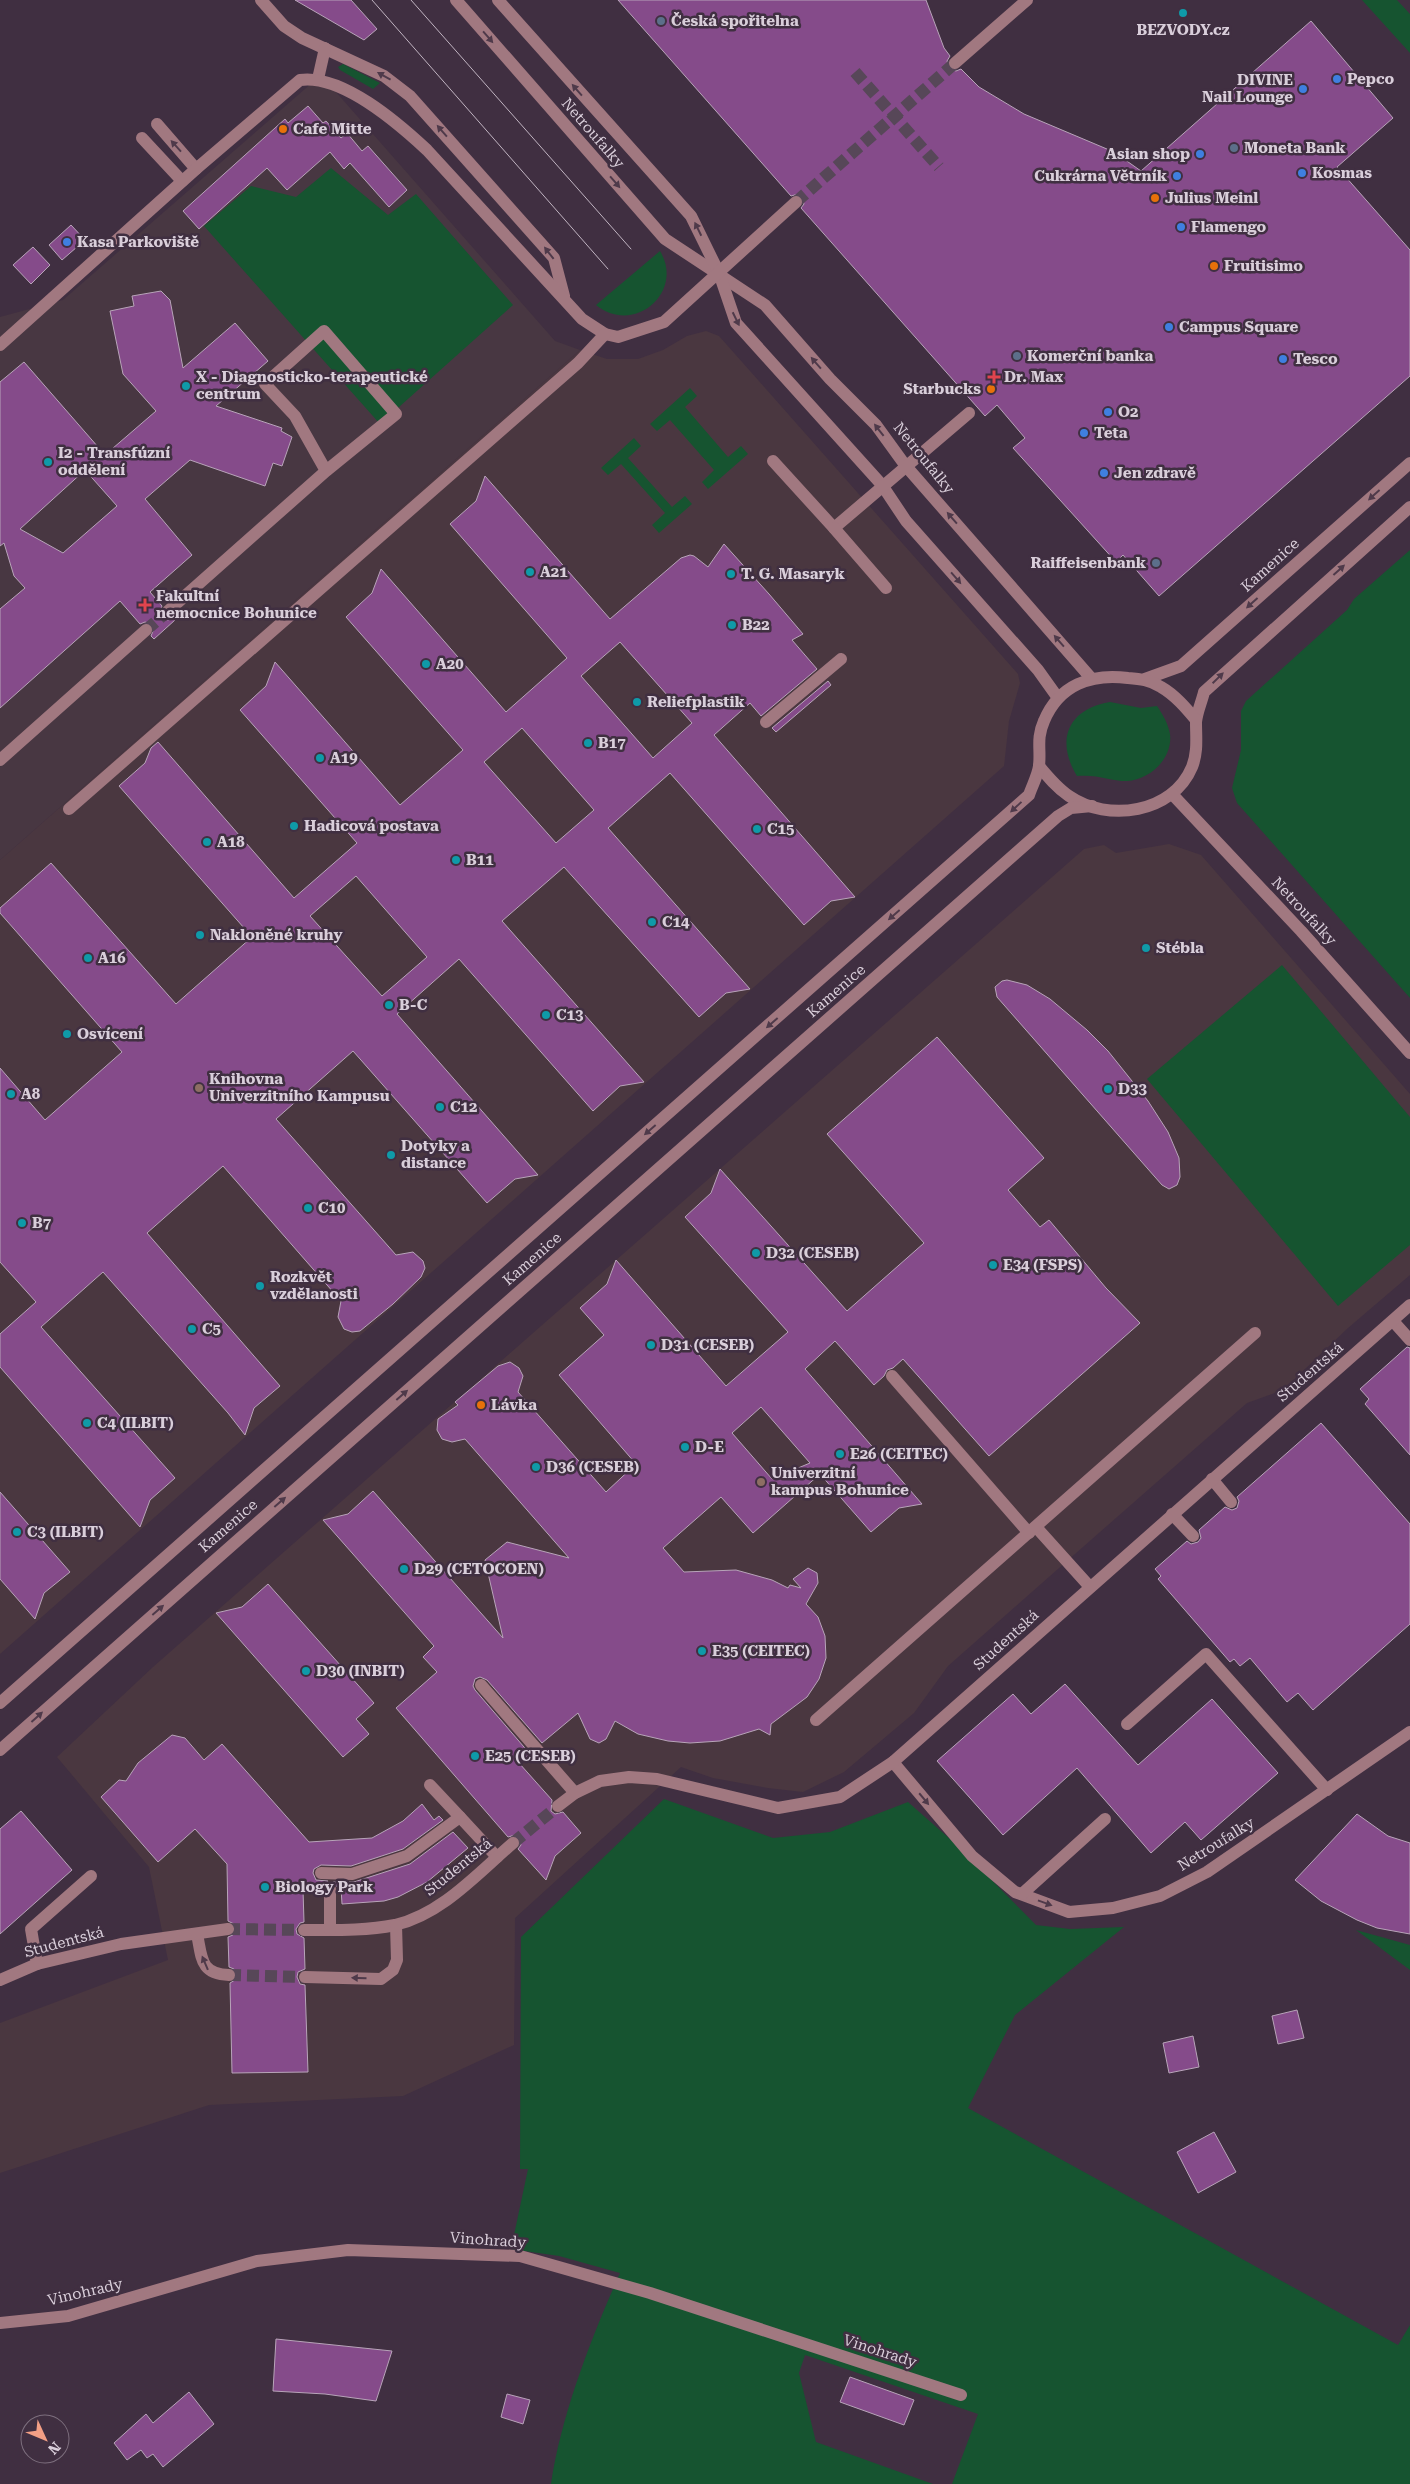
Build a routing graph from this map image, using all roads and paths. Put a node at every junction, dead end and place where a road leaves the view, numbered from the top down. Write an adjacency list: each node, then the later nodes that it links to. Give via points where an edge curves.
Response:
1 (261, 0): 5 (street, via 284,26)
2 (456, 0): 13 (street, Netroufalky, one-way to 13, via 664,239)
3 (498, 0): 13 (street, Netroufalky, one-way to 3, via 691,216)
4 (1026, 0): 6 (street)
5 (325, 48): 7 (street); 14 (street, one-way to 5, via 554,258 410,96 384,76)
6 (955, 63)
7 (318, 79): 10 (street, via 300,80); 14 (street, via 368,104 401,126 428,150)
8 (156, 124): 10 (street, one-way to 8)
9 (142, 138): 11 (street)
10 (196, 168): 11 (street)
11 (182, 181): 16 (street)
12 (796, 202): 13 (street)
13 (719, 273): 15 (street, via 664,322 618,337); 20 (street, Netroufalky, one-way to 13, via 876,425 830,379 765,305); 22 (street, Netroufalky, one-way to 22, via 736,323)
14 (565, 299): 15 (street, via 582,319)
15 (605, 334): 38 (street, via 578,363)
16 (0, 345)
17 (969, 413): 20 (street)
18 (773, 461): 24 (street)
19 (1410, 463): 30 (street, Kamenice, one-way to 30, via 1180,666)
20 (905, 465): 22 (street); 29 (street, Netroufalky, one-way to 20)
21 (326, 471): 21 (street, via 295,416 265,384 324,331 396,414); 26 (street)
22 (882, 485): 24 (street); 31 (street, Netroufalky, one-way to 31, via 906,521 1038,670)
23 (1410, 507): 32 (street, Kamenice, one-way to 23, via 1204,692)
24 (834, 528): 25 (street)
25 (886, 588)
26 (167, 612)
27 (146, 630): 34 (street)
28 (840, 659): 33 (street)
29 (1091, 678): 30 (street, Kamenice); 31 (street, Kamenice)
30 (1145, 679): 32 (street, Kamenice, via 1173,694)
31 (1058, 698): 35 (street, Kamenice, via 1040,731)
32 (1196, 720): 36 (street, Kamenice, via 1197,745 1192,767)
33 (766, 722)
34 (0, 760)
35 (1039, 766): 37 (street, Kamenice, via 1071,797); 52 (street, Kamenice, one-way to 52, via 1029,795 1009,814)
36 (1172, 794): 37 (street, Kamenice, via 1142,810); 39 (street, Netroufalky, via 1302,931)
37 (1092, 806): 56 (street, Kamenice, one-way to 37, via 1058,816 1070,808)
38 (70, 809)
39 (1410, 1053)
40 (1410, 1305): 41 (street, Studentská)
41 (1393, 1321): 43 (street); 45 (street, Studentská)
42 (1256, 1333): 48 (street)
43 (1410, 1340)
44 (892, 1376): 48 (street)
45 (1212, 1479): 46 (street); 47 (street, Studentská)
46 (1231, 1502)
47 (1172, 1514): 49 (street); 50 (street, Studentská)
48 (1032, 1530): 50 (street); 53 (street)
49 (1192, 1536)
50 (1090, 1587): 57 (street, Studentská)
51 (481, 1684): 60 (street)
52 (0, 1703)
53 (816, 1720)
54 (1127, 1724): 59 (street, via 1206,1654)
55 (1410, 1732): 59 (street, Netroufalky)
56 (0, 1750)
57 (893, 1762): 60 (street, Studentská, via 840,1797 778,1808 657,1779 629,1777 600,1781); 69 (street, Netroufalky, one-way to 69, via 972,1856 1015,1892)
58 (430, 1785): 62 (street)
59 (1326, 1790): 69 (street, Netroufalky, one-way to 59, via 1069,1912 1113,1908 1160,1896 1207,1872)
60 (575, 1793): 61 (street, Studentská)
61 (558, 1806)
62 (460, 1817): 65 (street); 66 (street, via 407,1856 352,1874)
63 (1105, 1818): 69 (street)
64 (513, 1843): 65 (street, Studentská)
65 (497, 1857): 70 (street, Studentská, via 432,1910)
66 (321, 1873)
67 (90, 1876): 75 (street, via 31,1929)
68 (330, 1888): 73 (street)
69 (1022, 1894)
70 (396, 1925): 73 (street, Studentská); 77 (street, one-way to 77, via 397,1960 393,1970 381,1979)
71 (228, 1929): 74 (street, Studentská)
72 (304, 1930): 73 (street, Studentská)
73 (330, 1930)
74 (197, 1934): 75 (street, Studentská, via 121,1944); 76 (street, one-way to 74, via 208,1971 203,1963)
75 (37, 1964): 78 (street, Studentská)
76 (229, 1976)
77 (305, 1977)
78 (0, 1980)
79 (0, 2323): 80 (street, Vinohrady, via 68,2316 257,2261 348,2250 520,2256 650,2293)
80 (961, 2395)

